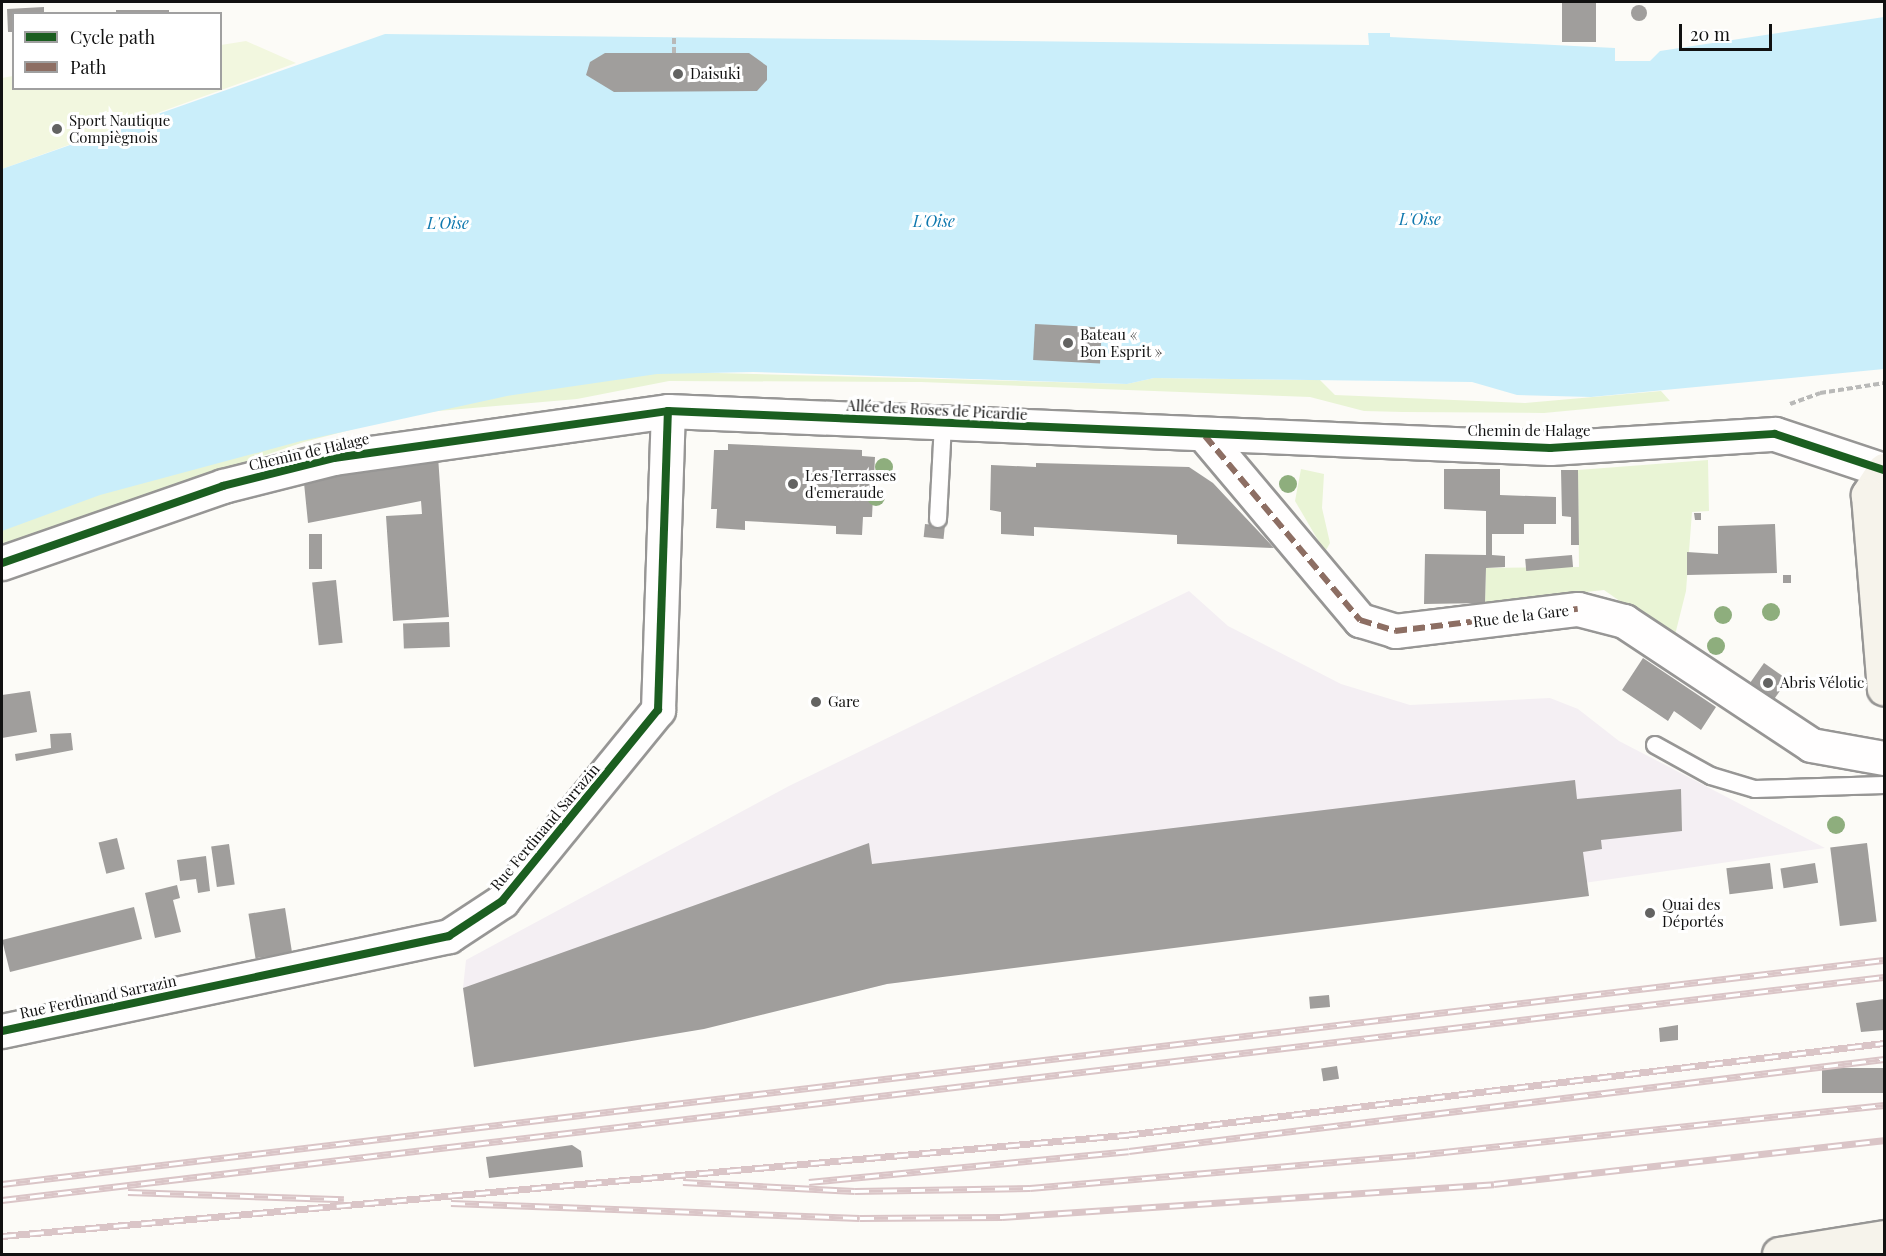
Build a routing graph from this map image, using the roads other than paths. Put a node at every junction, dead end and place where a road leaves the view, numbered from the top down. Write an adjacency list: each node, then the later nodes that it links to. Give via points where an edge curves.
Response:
1 (668, 411): 2 (street, Allée des Roses de Picardie); 6 (street, Chemin de Halage, via 334,458 223,486); 11 (street, Rue Ferdinand Sarrazin, via 658,710 502,901 449,936)
2 (943, 424): 3 (street, Allée des Roses de Picardie); 5 (lane)
3 (1205, 436): 4 (street, Chemin de Halage, via 1550,448 1775,434); 9 (street, Rue de la Gare, via 1360,620 1395,631 1578,609 1624,621 1811,745)
4 (1884, 470): 7 (street, via 1868,495)
5 (938, 519)
6 (2, 563)
7 (1884, 688)
8 (1655, 745): 10 (lane, via 1711,776 1755,789)
9 (1884, 758)
10 (1884, 785)
11 (2, 1031)
12 (1884, 1237): 13 (street)
13 (1779, 1254)

